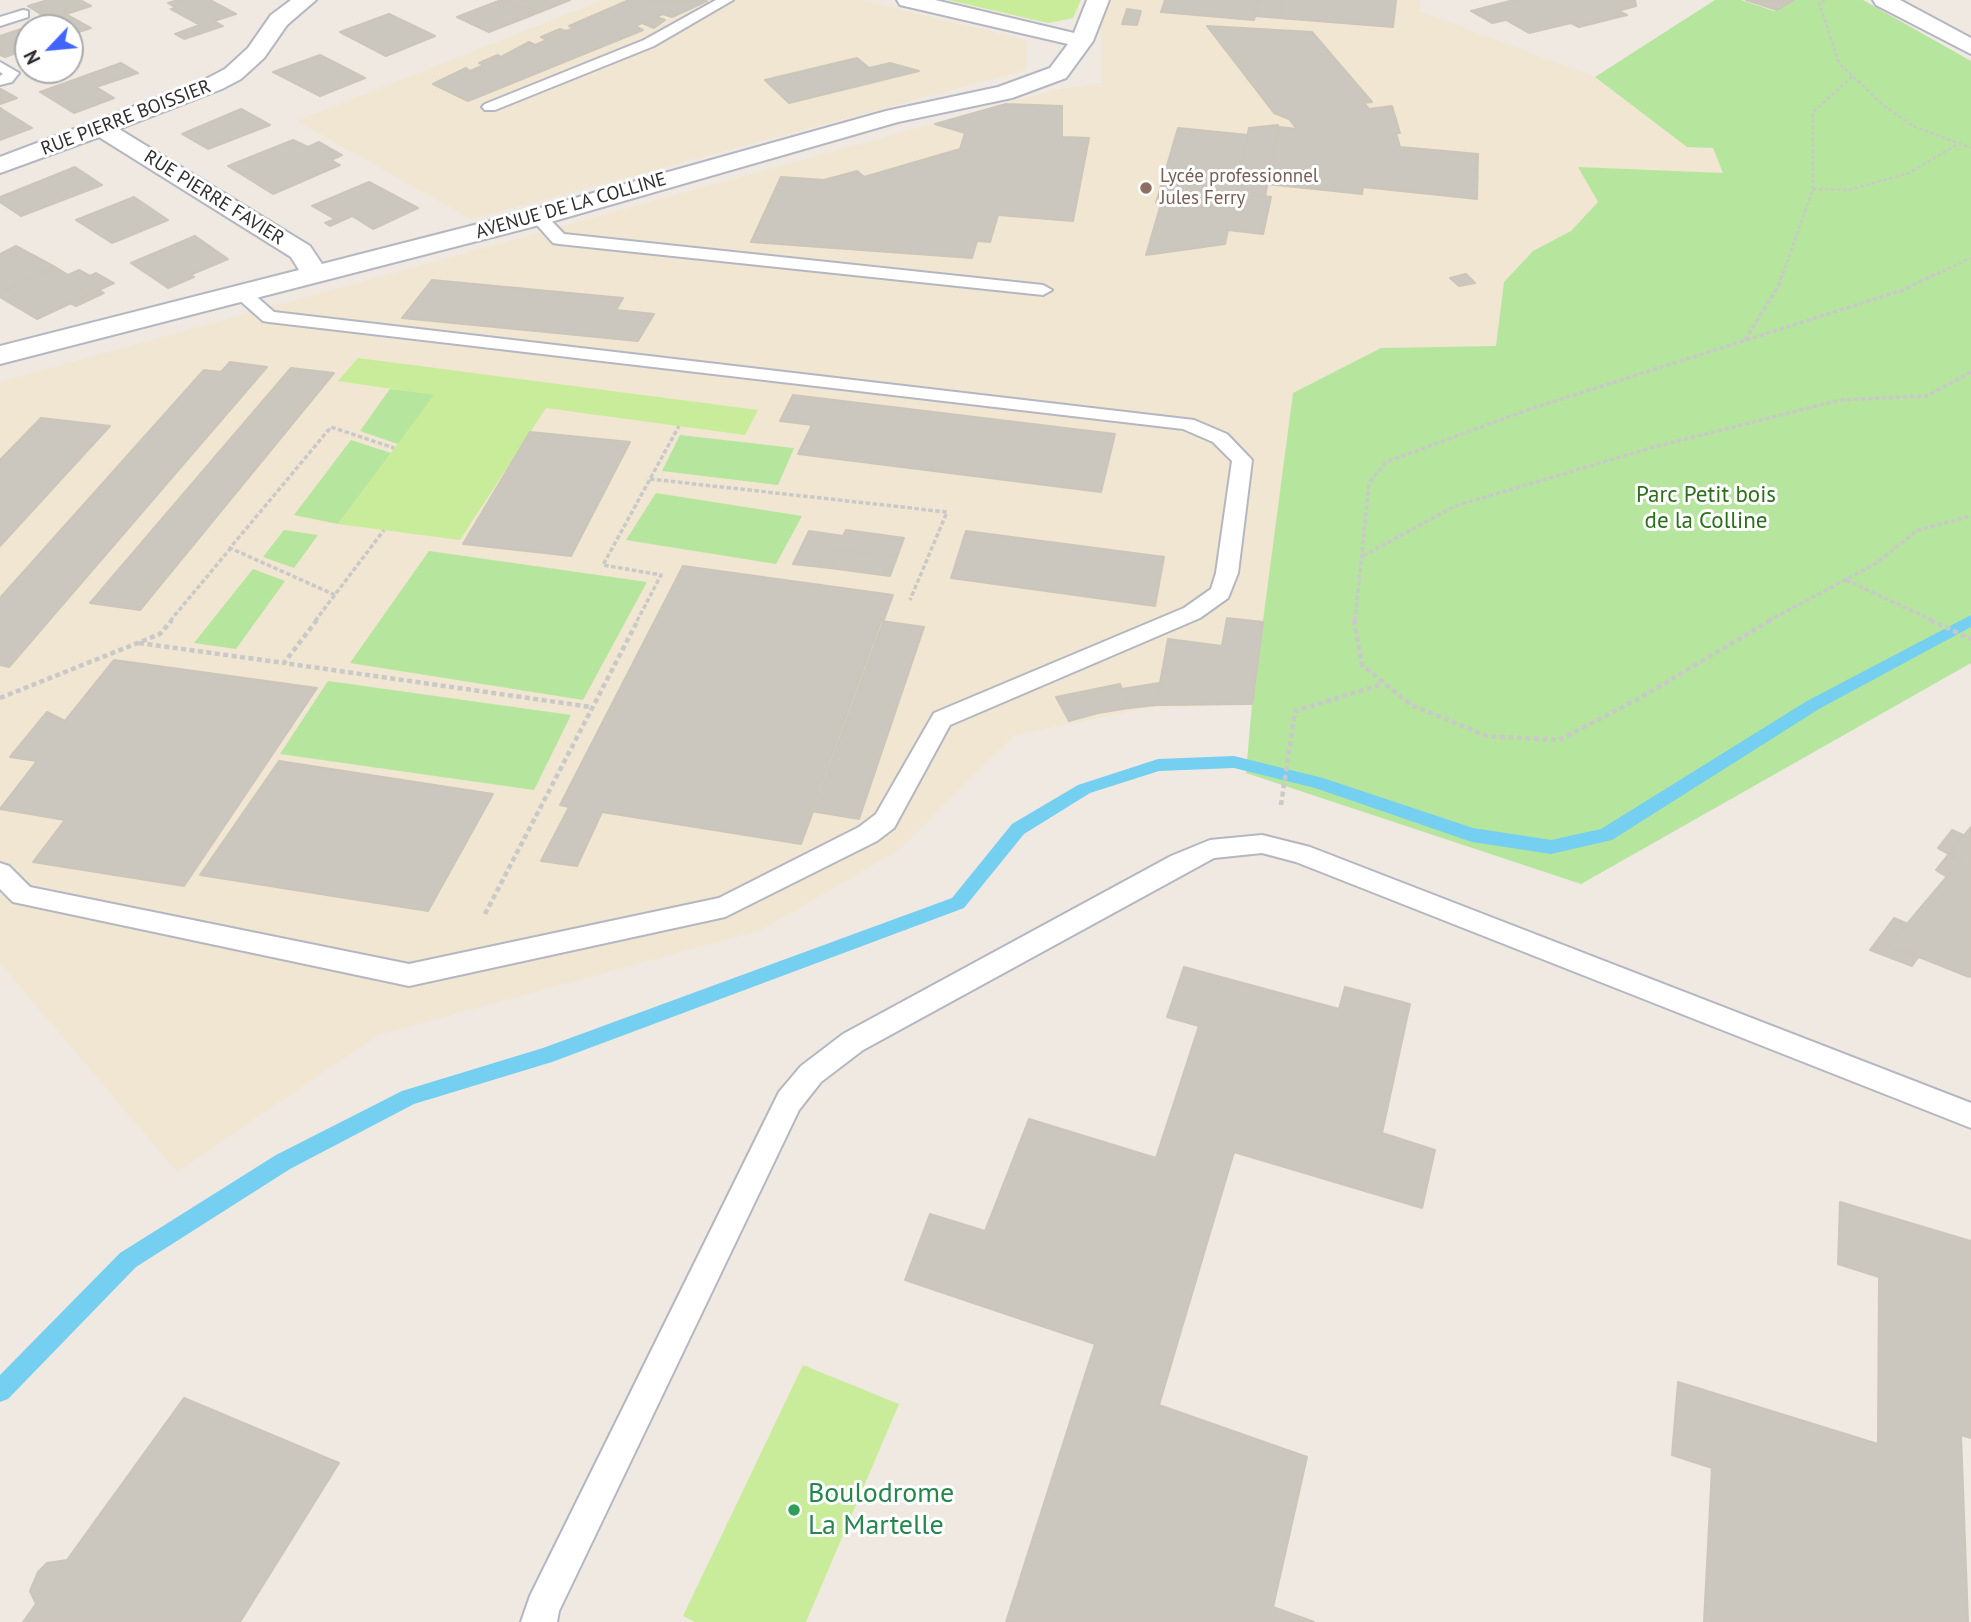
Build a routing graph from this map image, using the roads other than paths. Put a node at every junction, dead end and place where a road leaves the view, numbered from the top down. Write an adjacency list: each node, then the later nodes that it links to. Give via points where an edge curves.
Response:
1 (305, 0): 11 (street, RUE PIERRE BOISSIER, via 279,20 256,53 233,74)
2 (726, 0): 10 (lane, via 649,43)
3 (908, 0): 6 (street)
4 (1098, 0): 6 (street, AVENUE DE LA COLLINE)
5 (1884, 0): 7 (street)
6 (1082, 41): 13 (street, AVENUE DE LA COLLINE, via 1058,73 1004,93 894,116)
7 (1971, 47)
8 (0, 66): 9 (lane, via 12,73)
9 (0, 81)
10 (490, 107)
11 (103, 129): 12 (street, RUE PIERRE BOISSIER); 14 (street, RUE PIERRE FAVIER, via 300,252)
12 (0, 166)
13 (538, 217): 14 (street, AVENUE DE LA COLLINE); 15 (lane, via 559,239)
14 (316, 276): 16 (street, AVENUE DE LA COLLINE)
15 (1043, 290)
16 (243, 294): 17 (street, AVENUE DE LA COLLINE); 18 (lane, via 269,317 1187,424 1220,438 1242,460 1227,573 1220,593 1192,613 942,719 885,821 725,907 409,975 22,895)
17 (4, 351)
18 (0, 873)
19 (1971, 1116): 20 (lane, via 1301,854 1262,844 1210,849 853,1042 811,1074 784,1112)
20 (539, 1622)

